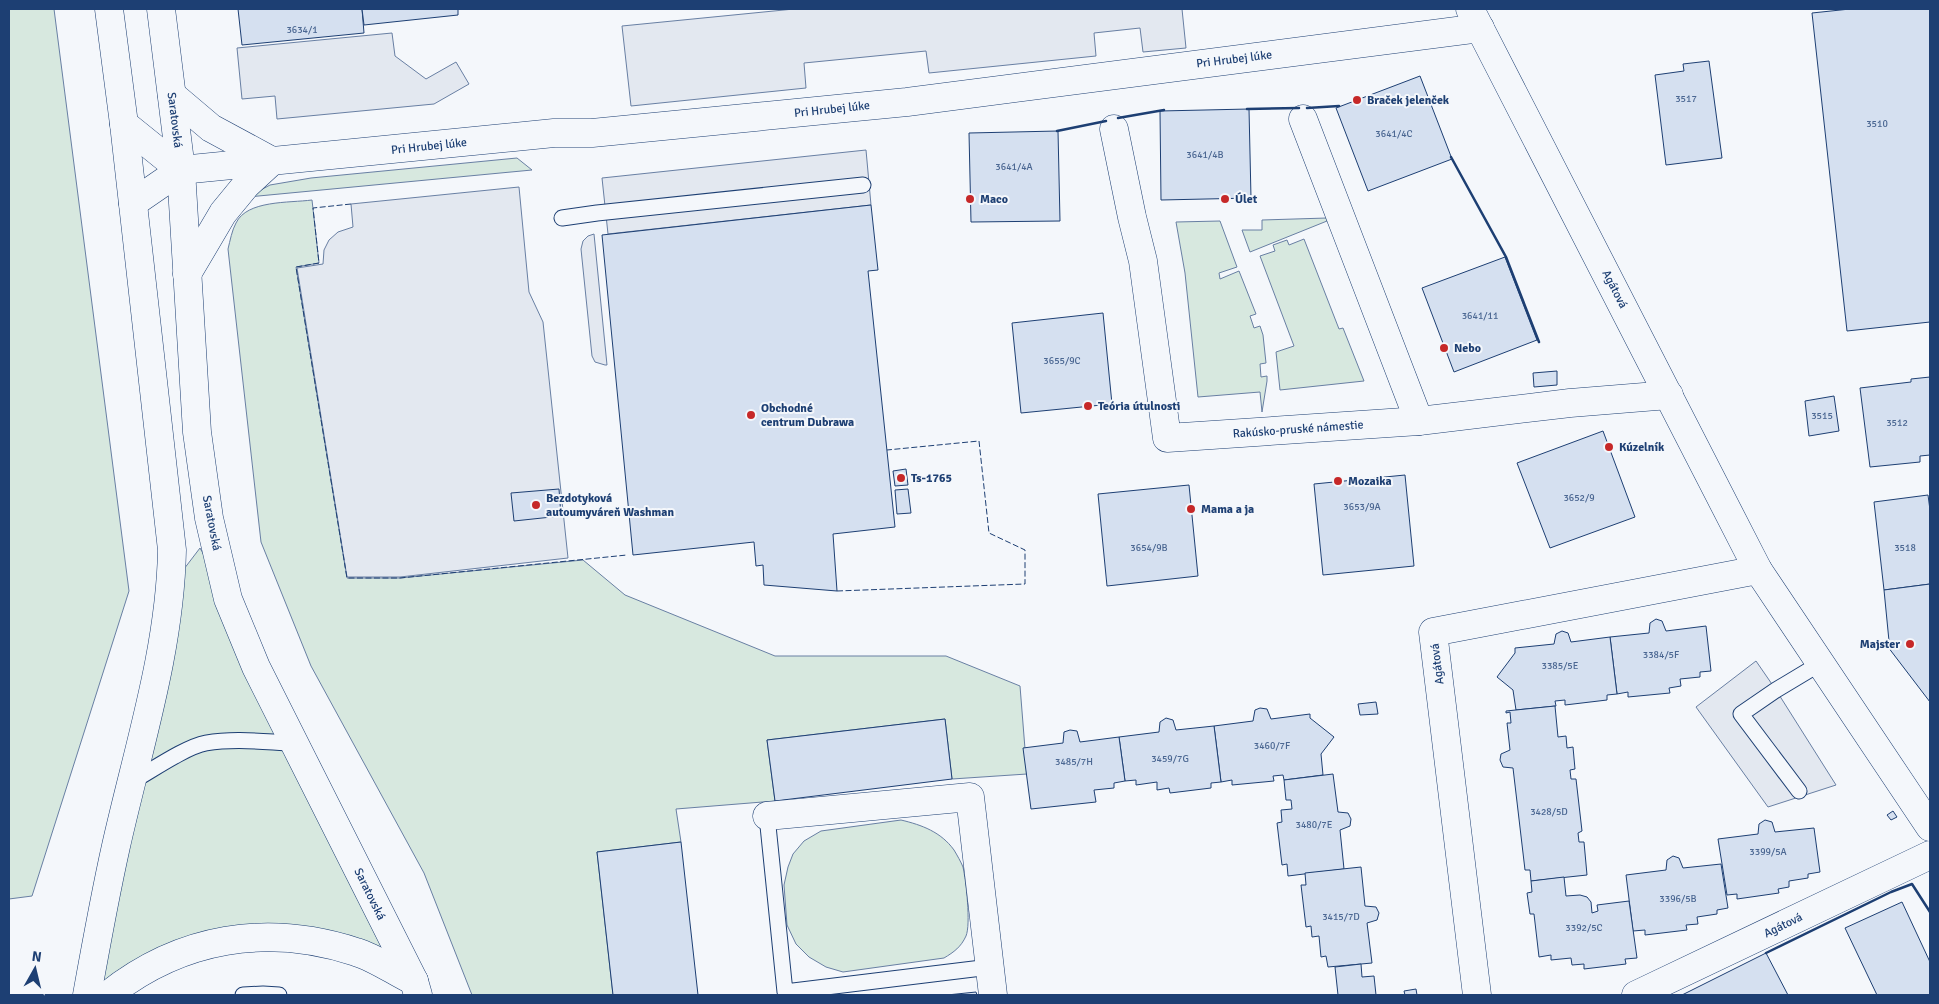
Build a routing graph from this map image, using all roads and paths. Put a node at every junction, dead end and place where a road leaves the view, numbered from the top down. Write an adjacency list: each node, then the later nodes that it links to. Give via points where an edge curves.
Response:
1 (110, 9): 6 (street)
2 (161, 9): 4 (street, Saratovská)
3 (1476, 18): 8 (street, Pri Hrubej lúke, via 907,102); 14 (street, Agátová)
4 (172, 95): 8 (street, via 211,128); 9 (street, Saratovská)
5 (1303, 119): 15 (street)
6 (124, 124): 9 (street); 11 (street)
7 (1114, 130): 15 (street, Rakúsko-pruské námestie, via 1143,261 1167,438)
8 (272, 161): 9 (street, Pri Hrubej lúke); 13 (street, via 223,213)
9 (181, 170): 11 (street); 13 (street, Saratovská)
10 (864, 184): 12 (lane)
11 (133, 203): 19 (street, via 172,550 166,621)
12 (562, 218)
13 (187, 274): 18 (street, Saratovská, via 197,432 209,518 228,599 256,667)
14 (1669, 395): 15 (street); 16 (street, Agátová)
15 (1419, 421)
16 (1758, 570): 17 (street, Agátová); 32 (street, Agátová, via 1434,632)
17 (1821, 663): 20 (lane, via 1741,714); 22 (street, Agátová)
18 (294, 743): 19 (lane, via 205,743 171,758); 25 (street, Saratovská)
19 (132, 782): 27 (street)
20 (1799, 791)
21 (767, 816): 24 (street, via 970,797); 26 (lane)
22 (1930, 827)
23 (1930, 855): 33 (street, Agátová)
24 (990, 967): 26 (lane); 31 (street)
25 (416, 988): 28 (street, via 358,952 297,938 254,937 213,943 179,953 145,970)
26 (785, 994)
27 (87, 995)
28 (108, 995)
29 (243, 995): 30 (lane)
30 (279, 995)
31 (993, 995)
32 (1477, 995)
33 (1636, 995)

